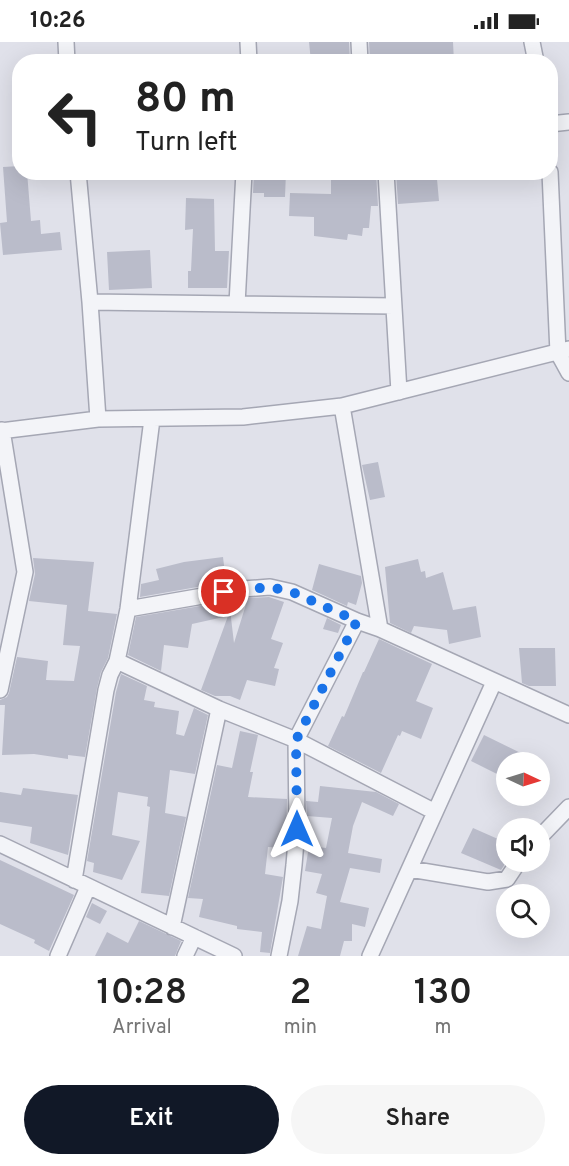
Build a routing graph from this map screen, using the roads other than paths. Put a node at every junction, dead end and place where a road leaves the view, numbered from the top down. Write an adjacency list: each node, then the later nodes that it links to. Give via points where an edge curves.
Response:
1 (79, 180): 5 (street)
2 (244, 180): 6 (street)
3 (386, 180): 7 (street)
4 (551, 180): 8 (street)
5 (90, 302): 6 (street); 12 (street)
6 (237, 304): 7 (street)
7 (394, 306): 10 (street)
8 (564, 351): 9 (street); 10 (street)
9 (569, 373)
10 (399, 392): 11 (street)
11 (342, 406): 13 (street, via 243,417); 17 (street)
12 (98, 419): 13 (street); 14 (street)
13 (152, 419): 15 (street)
14 (1, 430): 20 (street, via 25,572)
15 (128, 609): 16 (street, via 270,587 292,592); 18 (street)
16 (357, 621): 17 (street); 23 (street)
17 (380, 628): 19 (street)
18 (117, 661): 21 (street); 30 (street, via 106,690)
19 (494, 682): 22 (street); 25 (street)
20 (0, 690)
21 (219, 709): 23 (street); 32 (street)
22 (569, 715)
23 (296, 740): 25 (street); 37 (street, via 297,829 290,901)
24 (569, 807): 26 (street)
25 (435, 812): 28 (street)
26 (550, 827)
27 (0, 844): 30 (street)
28 (410, 869): 29 (street, via 488,882 507,879); 38 (street)
29 (512, 872)
30 (74, 879): 31 (street)
31 (88, 887): 32 (street); 34 (street)
32 (172, 927): 33 (street)
33 (194, 937): 35 (street); 36 (street)
34 (58, 956)
35 (185, 956)
36 (234, 956)
37 (279, 956)
38 (370, 956)

